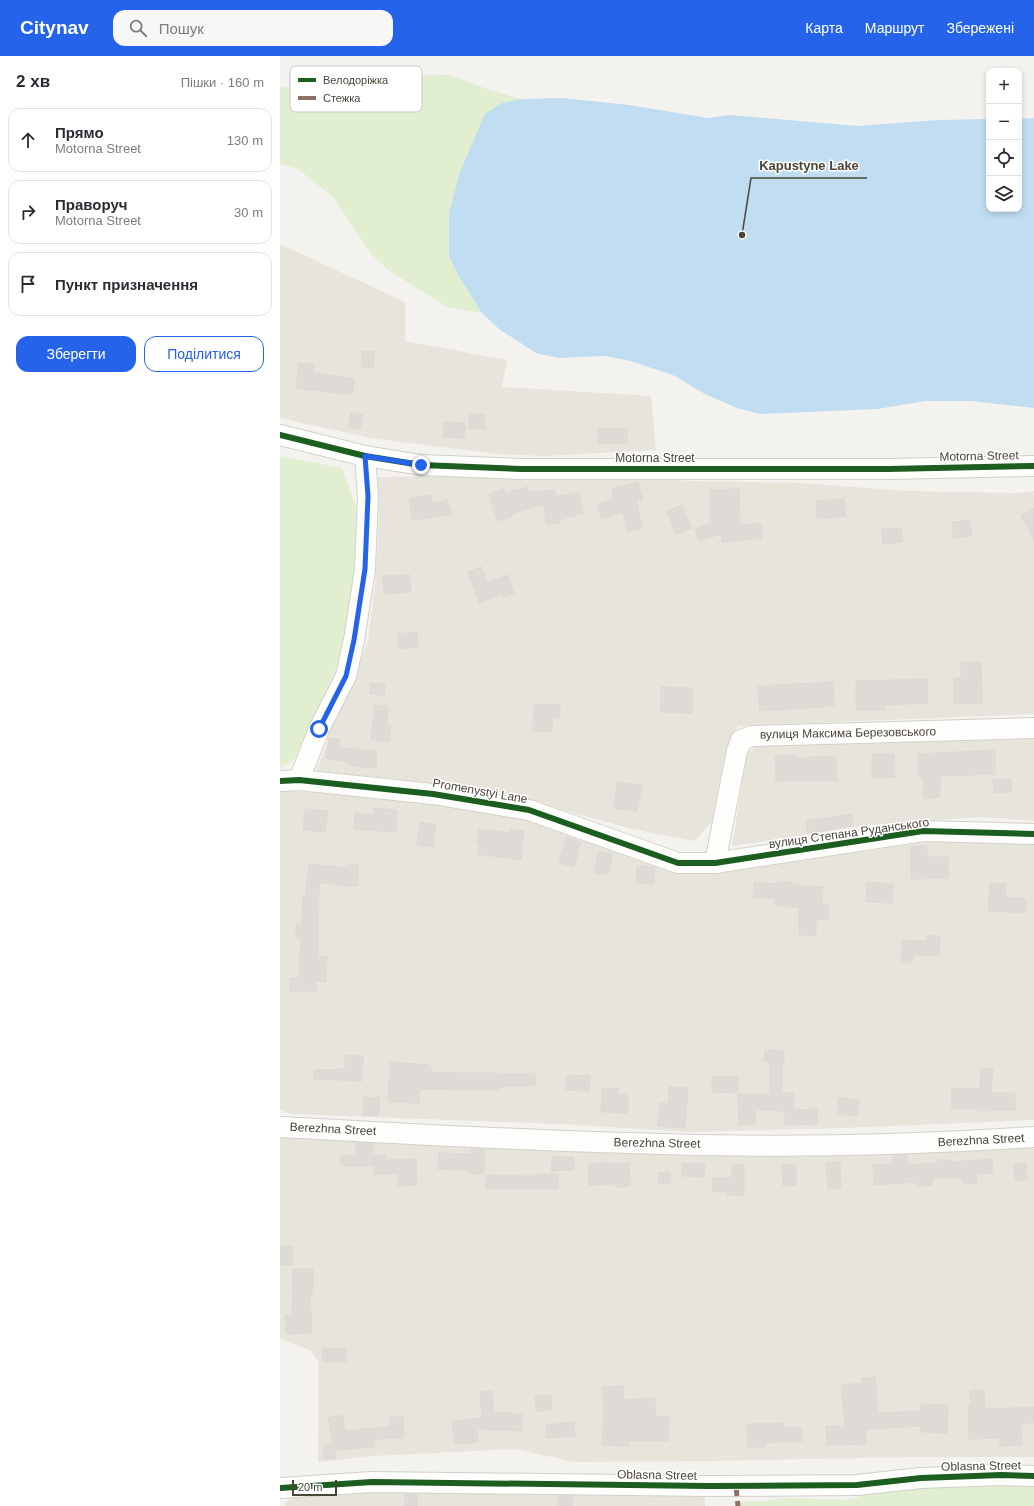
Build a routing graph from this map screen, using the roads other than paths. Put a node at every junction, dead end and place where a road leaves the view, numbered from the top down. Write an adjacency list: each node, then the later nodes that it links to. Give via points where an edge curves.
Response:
1 (280, 435): 2 (street, Motorna Street)
2 (365, 456): 3 (street, Motorna Street, via 421,465 521,470); 5 (street, via 368,496 365,569 346,676)
3 (1034, 466)
4 (1034, 728): 7 (street, вулиця Максима Березовського, via 752,736 741,740)
5 (290, 780): 7 (street, Promenystyi Lane, via 434,794 529,810 678,862)
6 (1034, 834): 7 (street, вулиця Степана Руданського, via 923,830)
7 (716, 863)
8 (280, 1127): 9 (street, Berezhna Street, via 629,1144 814,1145)
9 (1034, 1137)
10 (1034, 1476): 11 (street, Oblasna Street, via 921,1478 857,1485 372,1482)
11 (280, 1488)

